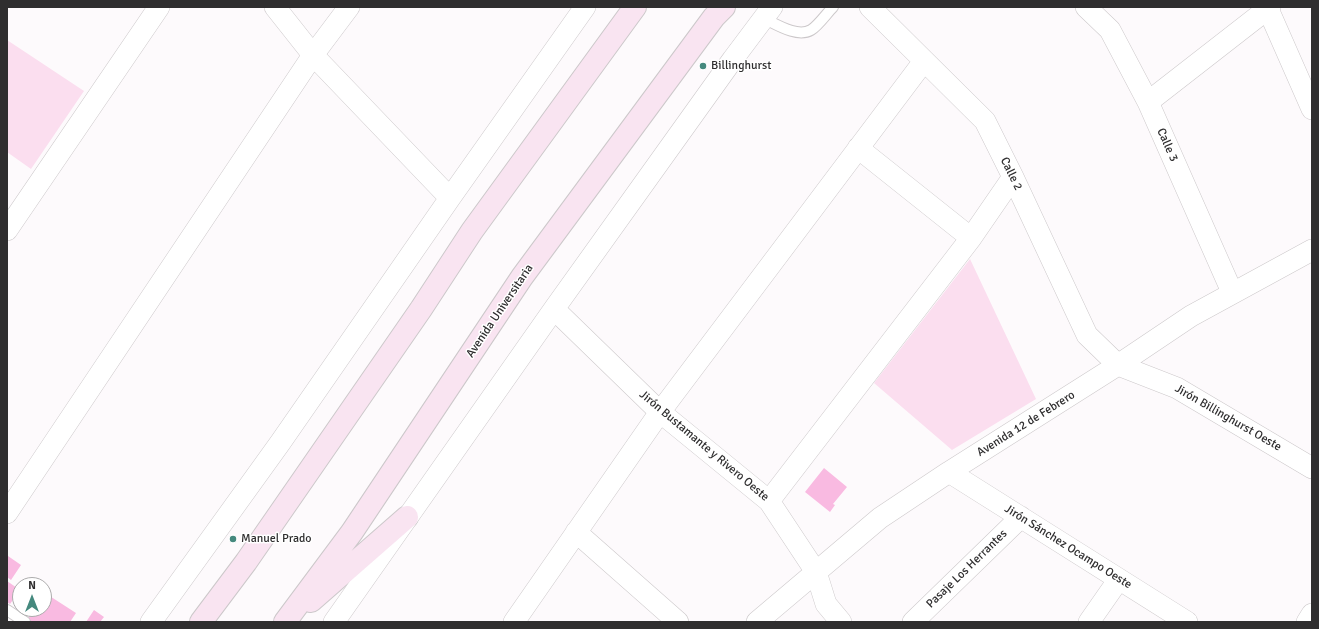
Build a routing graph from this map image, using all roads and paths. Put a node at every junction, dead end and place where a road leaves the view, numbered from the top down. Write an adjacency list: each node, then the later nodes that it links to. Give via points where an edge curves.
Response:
1 (159, 7): 20 (street)
2 (275, 7): 12 (street)
3 (349, 7): 12 (street)
4 (585, 7): 19 (street)
5 (635, 7): 40 (street, via 472,231 246,562)
6 (724, 7): 41 (street, Avenida Universitaria, via 522,277 352,532)
7 (833, 7): 11 (lane, via 811,30 802,33 792,31)
8 (870, 7): 13 (street, Calle 2)
9 (1086, 7): 15 (street, Calle 3, via 1110,30)
10 (1269, 8): 14 (street); 15 (street)
11 (768, 13): 24 (street)
12 (313, 55): 19 (street); 30 (street)
13 (924, 61): 17 (street); 18 (street, Calle 2, via 985,121)
14 (1307, 82): 16 (street)
15 (1148, 102): 23 (street, Calle 3)
16 (1312, 109)
17 (858, 148): 21 (street); 26 (street)
18 (1013, 177): 21 (street); 25 (street, Calle 2, via 1088,336)
19 (450, 198): 39 (street, via 280,443)
20 (7, 230)
21 (971, 238): 29 (street)
22 (1312, 250): 23 (street, Avenida 12 de Febrero)
23 (1232, 292): 25 (street, Avenida 12 de Febrero)
24 (554, 309): 26 (street, Jirón Bustamante y Rivero Oeste); 31 (street)
25 (1118, 365): 27 (street, Jirón Billinghurst Oeste, via 1178,388); 28 (street, Avenida 12 de Febrero)
26 (660, 412): 29 (street, Jirón Bustamante y Rivero Oeste); 33 (street)
27 (1309, 461)
28 (949, 472): 32 (street, Jirón Sánchez Ocampo Oeste); 34 (street, Avenida 12 de Febrero, via 880,518)
29 (769, 501): 34 (street, Jirón Bustamante y Rivero Oeste)
30 (7, 513)
31 (407, 517): 42 (street); 43 (street)
32 (1020, 517): 35 (street, Jirón Sánchez Ocampo Oeste); 48 (street, Pasaje Los Herrantes)
33 (576, 532): 44 (street); 45 (street)
34 (816, 572): 46 (street, Avenida 12 de Febrero); 47 (street, Jirón Bustamante y Rivero Oeste, via 826,604)
35 (1119, 579): 49 (street); 50 (street, Jirón Sánchez Ocampo Oeste)
36 (7, 610): 38 (lane)
37 (1312, 614): 51 (street)
38 (25, 622)
39 (151, 622)
40 (201, 622)
41 (285, 622)
42 (288, 622)
43 (334, 622)
44 (514, 622)
45 (678, 622)
46 (757, 622)
47 (841, 622)
48 (913, 622)
49 (1089, 622)
50 (1187, 622)
51 (1307, 622)

